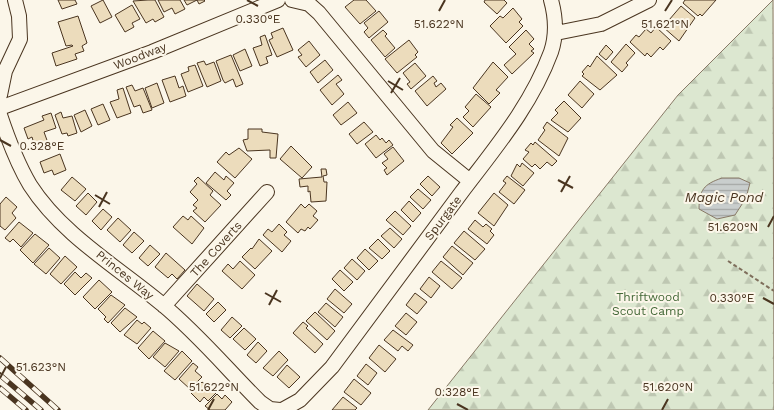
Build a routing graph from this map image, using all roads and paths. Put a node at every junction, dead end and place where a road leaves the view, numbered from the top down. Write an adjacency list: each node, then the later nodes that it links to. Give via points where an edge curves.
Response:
1 (15, 0): 7 (street, via 20,39)
2 (278, 0): 8 (street, Woodway, via 152,52)
3 (292, 0): 10 (street, via 309,4 319,13 433,151)
4 (551, 0): 6 (street, Spurgate)
5 (649, 0): 6 (street, via 601,24)
6 (556, 33): 10 (street, Spurgate, via 552,50 529,100)
7 (0, 95)
8 (0, 108)
9 (0, 115): 14 (street, Princes Way, via 11,148 31,186 72,232)
10 (470, 181): 15 (street, Spurgate, via 332,368 300,400)
11 (267, 192): 14 (street, The Coverts)
12 (728, 261): 13 (path)
13 (774, 291)
14 (164, 306): 15 (street, Princes Way, via 260,402 270,409)
15 (281, 410)

